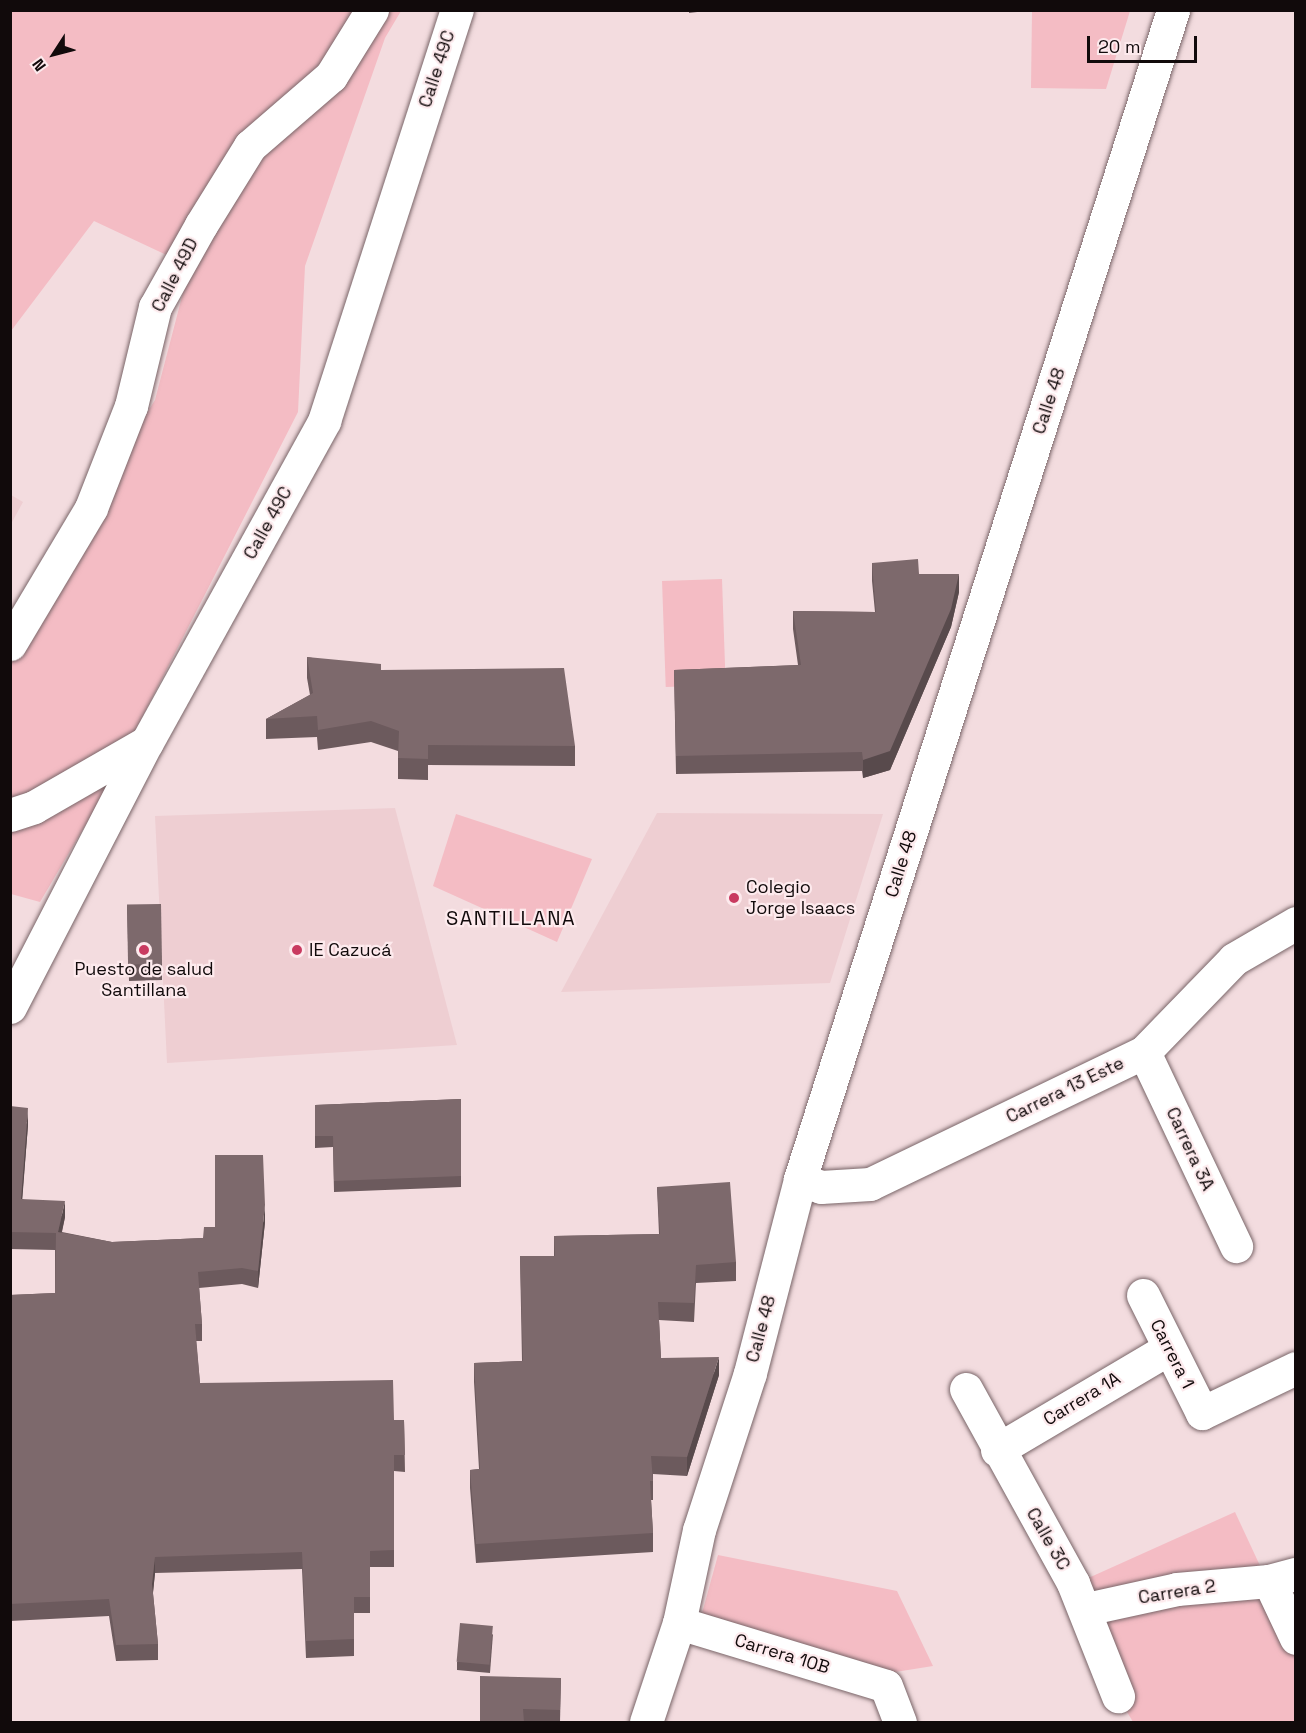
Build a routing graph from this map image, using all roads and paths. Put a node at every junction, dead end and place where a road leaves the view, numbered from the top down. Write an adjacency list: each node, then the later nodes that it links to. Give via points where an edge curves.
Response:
1 (372, 10): 4 (street, Calle 49D, via 331,76 250,146 201,225 155,307 131,406 91,508)
2 (457, 10): 5 (street, Calle 49C, via 324,421)
3 (1173, 10): 10 (street, Calle 48)
4 (10, 644)
5 (147, 742): 6 (street, via 34,807); 8 (street, Calle 49C)
6 (10, 815)
7 (1296, 923): 9 (street, Carrera 13 Este, via 1234,958)
8 (10, 1007)
9 (1144, 1052): 10 (street, Carrera 13 Este, via 870,1184 821,1187); 11 (street, Carrera 3A)
10 (800, 1179): 19 (street, Calle 48, via 750,1373 699,1530)
11 (1236, 1246)
12 (1143, 1295): 13 (street, Carrera 1)
13 (1168, 1348): 14 (street, Carrera 1, via 1202,1413); 16 (street, Carrera 1A)
14 (1296, 1368)
15 (966, 1389): 16 (street, Calle 3C)
16 (997, 1450): 18 (street, Calle 3C)
17 (1282, 1577): 18 (street, Carrera 2, via 1177,1589); 20 (street)
18 (1086, 1609): 21 (street, Calle 3C)
19 (679, 1623): 22 (street, Calle 48); 23 (street, Carrera 10B, via 886,1686)
20 (1296, 1638)
21 (1118, 1696)
22 (646, 1722)
23 (900, 1722)

